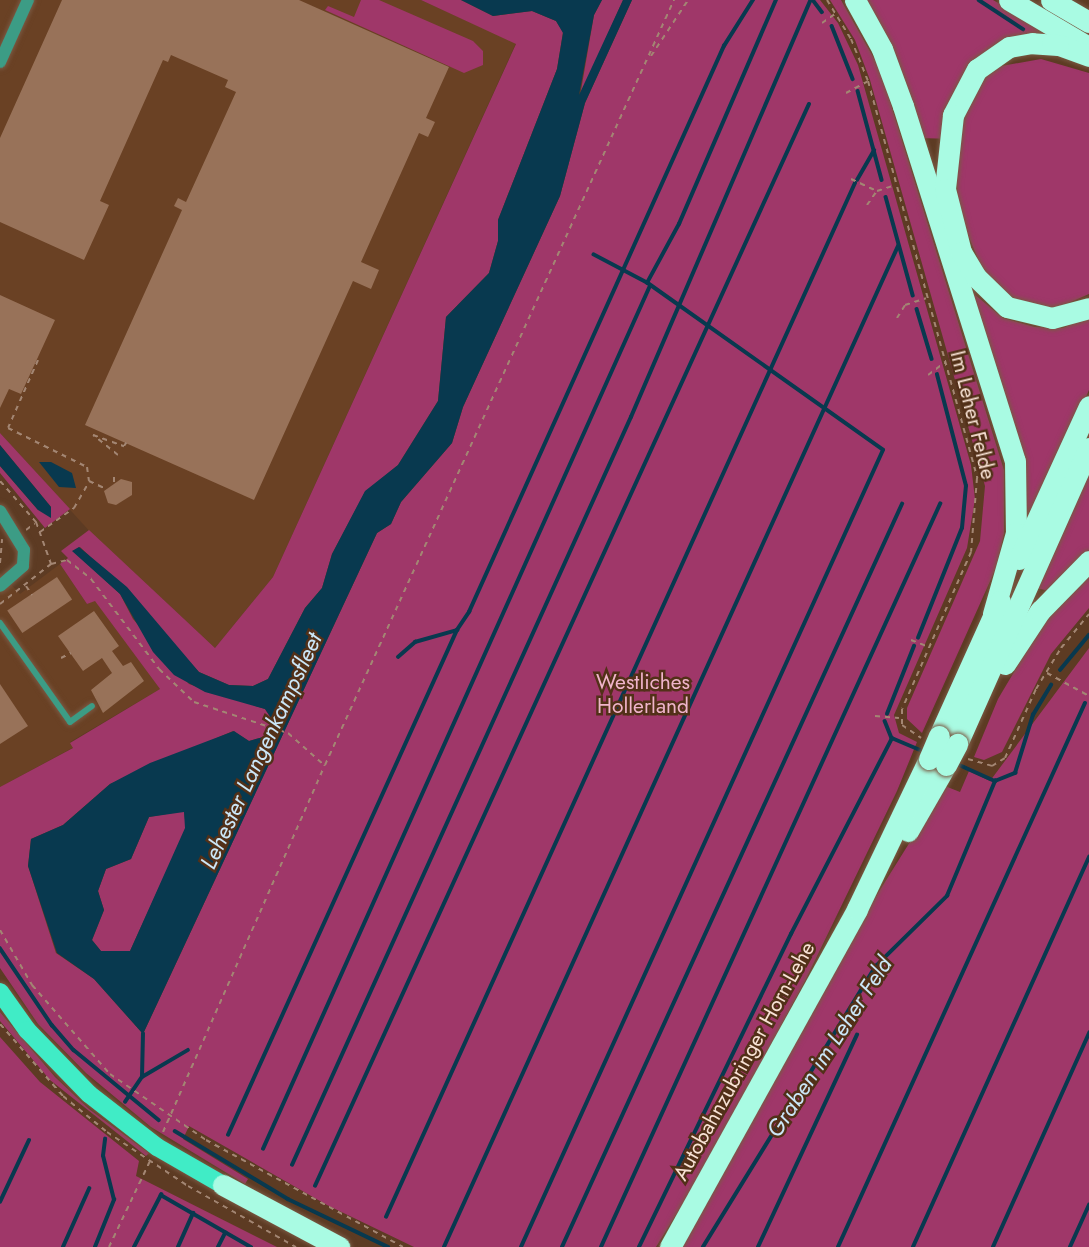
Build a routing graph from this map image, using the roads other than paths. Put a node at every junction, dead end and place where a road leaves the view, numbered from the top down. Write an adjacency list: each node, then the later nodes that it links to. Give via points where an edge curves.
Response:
1 (28, 0): 8 (street)
2 (855, 0): 15 (highway, via 882,49 903,106 1015,461 1016,533)
3 (1009, 0): 6 (highway)
4 (1051, 0): 5 (highway)
5 (1089, 22)
6 (1089, 47)
7 (1089, 56): 9 (highway, via 1058,45 1032,43 1009,47 977,69 953,115 945,189 961,252 976,277 1007,307 1052,318)
8 (0, 62)
9 (1089, 308)
10 (1089, 406): 15 (highway)
11 (1089, 448): 17 (highway)
12 (0, 511): 14 (street, via 19,535 24,550 23,566)
13 (1089, 561): 17 (highway, via 1040,611 1003,666)
14 (0, 586)
15 (993, 614): 19 (highway)
16 (0, 623): 18 (lane, via 70,722)
17 (989, 675): 19 (highway)
18 (92, 706)
19 (942, 750): 22 (highway, Autobahnzubringer Horn-Lehe)
20 (0, 992): 21 (main road, via 27,1030 89,1094 157,1147)
21 (223, 1185): 23 (highway)
22 (670, 1244)
23 (339, 1247)

